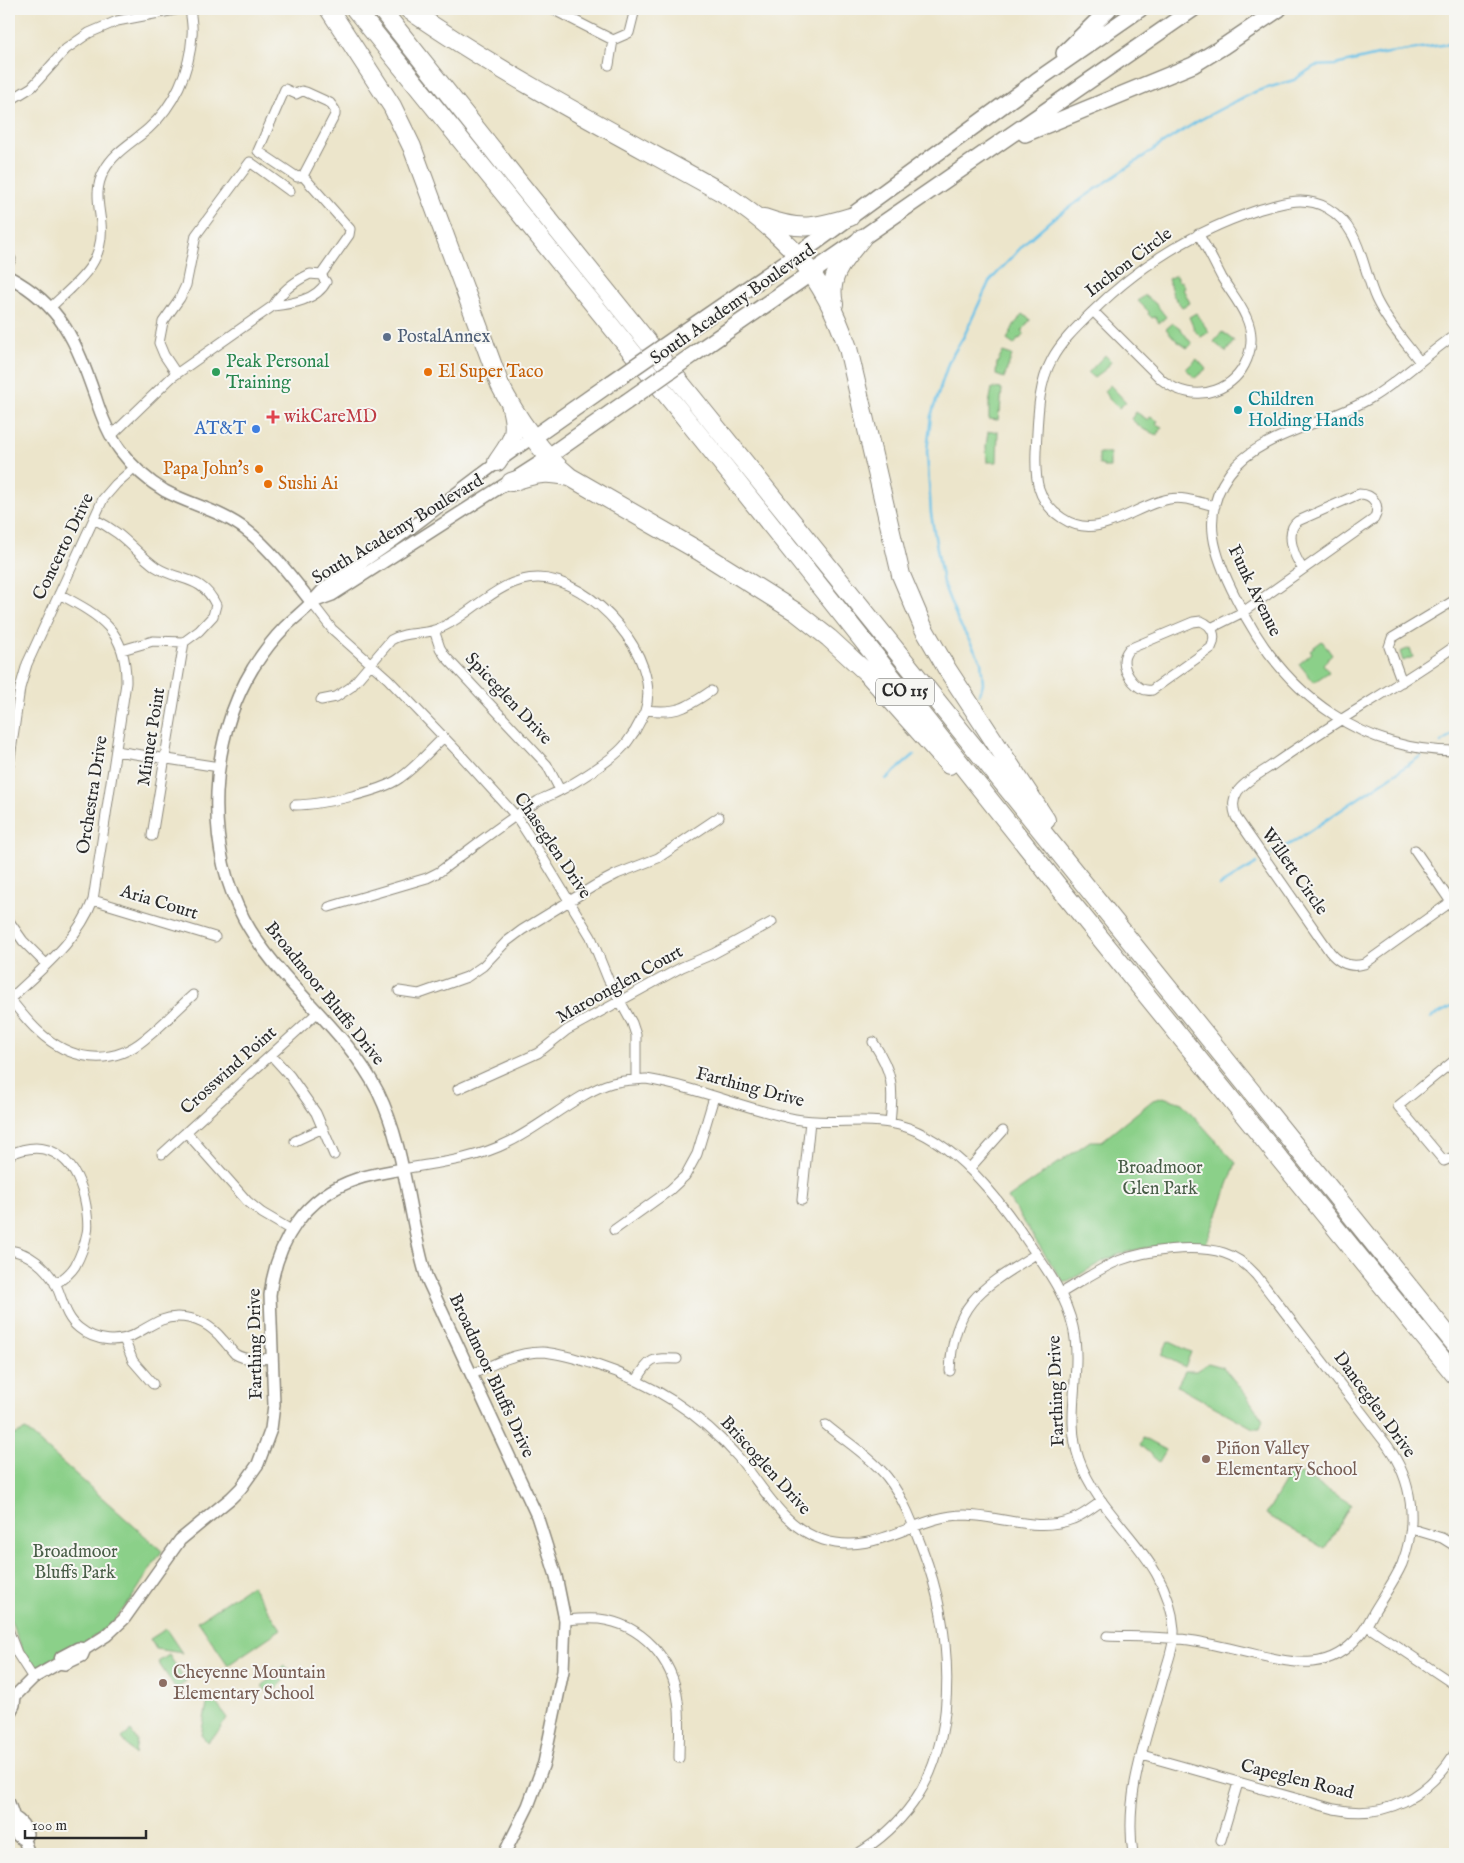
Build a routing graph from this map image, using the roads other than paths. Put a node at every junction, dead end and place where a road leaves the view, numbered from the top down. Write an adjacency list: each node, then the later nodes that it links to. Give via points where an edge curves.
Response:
1 (180, 9): 16 (street, via 117,21 63,46 32,87)
2 (190, 9): 29 (street, via 190,52 178,90 160,117 109,162 100,179 97,195 100,248 86,274)
3 (329, 9): 35 (highway, via 392,106 412,147)
4 (355, 9): 73 (highway, CO 115)
5 (381, 9): 77 (highway, CO 115)
6 (408, 9): 20 (highway, via 467,49)
7 (553, 9): 13 (street)
8 (635, 9): 13 (street, via 629,33)
9 (1109, 9): 15 (highway)
10 (1140, 9): 15 (highway, South Academy Boulevard)
11 (1193, 9): 17 (highway, South Academy Boulevard)
12 (1279, 9): 17 (highway, via 1193,65 1041,126)
13 (613, 40): 14 (street)
14 (609, 65)
15 (1036, 81): 21 (highway, South Academy Boulevard)
16 (9, 101)
17 (973, 162): 23 (highway, South Academy Boulevard)
18 (303, 176): 18 (street, via 335,110 330,103 306,92 296,94 285,90 258,150 297,177); 26 (street, via 350,229)
19 (290, 191): 34 (street, via 250,162 196,235 189,278 163,322 159,336 161,350)
20 (757, 215): 21 (highway, via 808,228); 24 (highway)
21 (850, 217): 24 (highway, South Academy Boulevard)
22 (1198, 234): 30 (street, Inchon Circle, via 1120,286); 30 (street, via 1243,311 1250,329 1251,347 1247,360 1241,372 1230,382 1203,393 1174,388); 33 (street, Inchon Circle, via 1228,220 1286,202 1311,201 1328,208 1351,231 1376,299)
23 (862, 238): 25 (highway, South Academy Boulevard); 31 (highway, via 832,282)
24 (797, 255): 25 (highway); 37 (highway, South Academy Boulevard, bridge)
25 (812, 272): 31 (highway); 38 (highway, South Academy Boulevard, bridge)
26 (321, 275): 28 (street, via 305,276 286,289); 28 (street, via 326,282 317,292 303,300)
27 (9, 277): 29 (street)
28 (272, 306): 34 (street)
29 (51, 307): 36 (street, via 74,342)
30 (1093, 311): 43 (street, Inchon Circle, via 1051,360 1042,386 1035,472 1043,499 1066,521 1089,527 1110,523 1171,498)
31 (838, 319): 77 (highway, via 848,348 901,576 920,620 947,669)
32 (1455, 335): 33 (street, Funk Avenue)
33 (1420, 362): 43 (street, Funk Avenue, via 1369,399 1256,450 1229,474)
34 (176, 374): 36 (street)
35 (510, 405): 37 (highway); 39 (highway, via 515,432)
36 (111, 436): 40 (street)
37 (534, 437): 38 (highway); 39 (street, South Academy Boulevard)
38 (549, 456): 41 (highway); 42 (street, South Academy Boulevard)
39 (496, 462): 48 (street, South Academy Boulevard, via 407,531 326,587)
40 (135, 468): 44 (street, Concerto Drive, via 103,499); 48 (street, via 165,491 209,509 247,530)
41 (570, 477): 42 (highway, via 544,473); 73 (highway, via 707,555 796,612 829,638 866,672)
42 (511, 482): 48 (street, South Academy Boulevard, via 332,595)
43 (1215, 506): 49 (street, Funk Avenue, via 1214,546)
44 (94, 519): 46 (street, Concerto Drive); 52 (street, via 116,532 158,568 188,578 211,594 216,605 213,616)
45 (1303, 569): 45 (street, via 1374,519 1377,509 1373,498 1359,494 1294,524 1290,536); 49 (street)
46 (59, 594): 54 (street, Orchestra Drive, via 102,620); 65 (street, Concerto Drive, via 27,664 20,688)
47 (1455, 600): 56 (street, via 1390,640 1389,647)
48 (312, 603): 55 (street, Chaseglen Drive, via 332,629); 66 (street, Broadmoor Bluffs Drive, via 283,629 254,668 233,711)
49 (1243, 612): 50 (street); 60 (street, Funk Avenue, via 1259,641 1286,674 1311,698)
50 (1211, 628): 50 (street, via 1214,638 1210,649 1152,690 1136,686 1124,664 1128,650 1193,622 1204,623)
51 (434, 630): 55 (street, via 391,640); 59 (street, via 520,580 555,580 574,587 608,613 635,648 646,678); 67 (street, Spiceglen Drive, via 445,656 547,765)
52 (184, 642): 54 (street, via 152,641); 64 (street, Minuet Point)
53 (1455, 646): 56 (street, Willett Circle)
54 (122, 650): 62 (street, Orchestra Drive, via 126,683)
55 (371, 664): 58 (street, via 351,688 336,697); 61 (street, Chaseglen Drive)
56 (1402, 682): 60 (street, Willett Circle)
57 (710, 691): 59 (street, via 689,706 672,712)
58 (321, 700)
59 (646, 710): 67 (street, via 624,746)
60 (1342, 720): 63 (street, Funk Avenue, via 1375,736 1409,746); 76 (street, Willett Circle, via 1242,787 1234,801 1236,817 1330,952 1344,964 1364,964)
61 (443, 738): 68 (street, via 407,773 388,785 313,805); 69 (street, Chaseglen Drive)
62 (116, 751): 64 (street); 74 (street, Orchestra Drive)
63 (1455, 751)
64 (165, 759): 66 (street); 71 (street, Minuet Point)
65 (9, 765)
66 (219, 767): 87 (street, Broadmoor Bluffs Drive, via 217,811 220,843 239,909 266,955)
67 (560, 790): 69 (street)
68 (295, 805)
69 (516, 816): 75 (street, Chaseglen Drive); 78 (street, via 440,872)
70 (719, 816): 75 (street, via 658,858 617,874)
71 (152, 836)
72 (1415, 850): 76 (street, Willett Circle)
73 (1058, 886): 118 (highway, CO 115)
74 (93, 900): 81 (street, Aria Court); 82 (street, Orchestra Drive, via 70,941)
75 (570, 901): 83 (street, via 522,930 467,977 419,994); 86 (street, Chaseglen Drive)
76 (1453, 901)
77 (1100, 902): 114 (highway, CO 115)
78 (328, 907)
79 (9, 921): 82 (street)
80 (772, 922): 86 (street, Maroonglen Court)
81 (215, 937)
82 (46, 964): 85 (street, Orchestra Drive)
83 (399, 991)
84 (193, 995): 85 (street, via 129,1050 109,1057 89,1058 53,1043 37,1031)
85 (9, 1000)
86 (622, 1001): 91 (street, Chaseglen Drive, via 636,1035); 92 (street, Maroonglen Court, via 567,1030 538,1054)
87 (317, 1013): 89 (street, Crosswind Point); 104 (street, Broadmoor Bluffs Drive, via 354,1055 377,1091 398,1145)
88 (873, 1042): 95 (street, via 890,1075)
89 (271, 1055): 96 (street, via 302,1093); 98 (street, Crosswind Point)
90 (1455, 1060): 103 (street, via 1398,1106 1444,1162)
91 (636, 1080): 93 (street, Farthing Drive, via 657,1081); 104 (street, Farthing Drive, via 602,1086 509,1142 489,1150)
92 (458, 1090)
93 (714, 1096): 94 (street, Farthing Drive, via 773,1114); 108 (street, via 697,1154 685,1176)
94 (810, 1121): 95 (street, Farthing Drive); 106 (street)
95 (890, 1123): 105 (street, Farthing Drive, via 930,1137)
96 (323, 1128): 99 (street); 102 (street)
97 (1004, 1131): 105 (street)
98 (186, 1132): 100 (street, Crosswind Point); 107 (street, via 247,1201)
99 (295, 1141)
100 (162, 1154)
101 (9, 1155): 111 (street, via 28,1148 55,1152 68,1162 84,1192 87,1233 75,1267)
102 (334, 1155)
103 (1455, 1156)
104 (402, 1169): 107 (street, Farthing Drive, via 339,1186 310,1208); 119 (street, Broadmoor Bluffs Drive, via 427,1279)
105 (969, 1170): 110 (street, Farthing Drive, via 1000,1202)
106 (802, 1200)
107 (291, 1230): 115 (street, Farthing Drive, via 272,1278)
108 (614, 1230)
109 (9, 1250): 111 (street, via 33,1259)
110 (1036, 1254): 112 (street, Farthing Drive); 117 (street, via 988,1284 971,1302 956,1326 950,1352)
111 (55, 1284): 113 (street, via 68,1315 78,1327 98,1338)
112 (1061, 1293): 123 (street, Farthing Drive, via 1074,1337 1074,1444 1081,1466); 125 (street, Danceglen Drive, via 1116,1262 1152,1252 1212,1250 1242,1262 1256,1275 1394,1455 1408,1486)
113 (124, 1339): 115 (street, via 164,1319 190,1318 213,1328 236,1354 246,1359); 121 (street, via 133,1361)
114 (1455, 1344)
115 (272, 1358): 132 (street, Farthing Drive, via 274,1406 271,1429 258,1464 241,1488 180,1540 115,1628 86,1649 78,1648 61,1657 59,1663)
116 (678, 1359): 120 (street, via 656,1358 644,1368)
117 (950, 1371)
118 (1455, 1375)
119 (471, 1376): 120 (street, Briscoglen Drive, via 503,1360 542,1352 572,1357); 127 (street, Broadmoor Bluffs Drive, via 537,1516 554,1568)
120 (637, 1380): 124 (street, Briscoglen Drive, via 681,1405 719,1436 792,1524 808,1534 837,1543 862,1544)
121 (153, 1384)
122 (826, 1425): 124 (street, via 886,1476)
123 (1102, 1501): 124 (street, Briscoglen Drive, via 1076,1518 1054,1524 965,1516 941,1518); 131 (street, Farthing Drive, via 1145,1554 1162,1582 1171,1610)
124 (914, 1527): 144 (street, via 942,1614 947,1666 943,1724 934,1761 913,1803 892,1827)
125 (1412, 1529): 126 (street, via 1442,1538); 128 (street, Danceglen Drive, via 1400,1567)
126 (1455, 1546)
127 (565, 1620): 138 (street, via 590,1618 611,1621 644,1637 661,1655 672,1676 678,1701); 143 (street, Broadmoor Bluffs Drive, via 564,1671 544,1763)
128 (1366, 1626): 131 (street, Danceglen Drive, via 1352,1644 1336,1655 1304,1664); 133 (street)
129 (9, 1632): 132 (street, via 17,1653)
130 (1107, 1636): 131 (street, Danceglen Drive)
131 (1174, 1638): 137 (street, Farthing Drive)
132 (33, 1678): 134 (street, Farthing Drive)
133 (1455, 1685)
134 (12, 1698): 135 (street, Farthing Drive, via 14,1705)
135 (9, 1714)
136 (1455, 1753): 139 (street, Capeglen Road, via 1441,1774 1422,1791 1396,1805 1368,1811 1334,1809)
137 (1142, 1755): 139 (street, Capeglen Road); 145 (street, Farthing Drive, via 1131,1800)
138 (679, 1758)
139 (1238, 1783): 141 (street)
140 (9, 1803): 142 (street, via 14,1830 24,1840)
141 (1221, 1840)
142 (29, 1854)
143 (504, 1854)
144 (857, 1854)
145 (1133, 1854)

